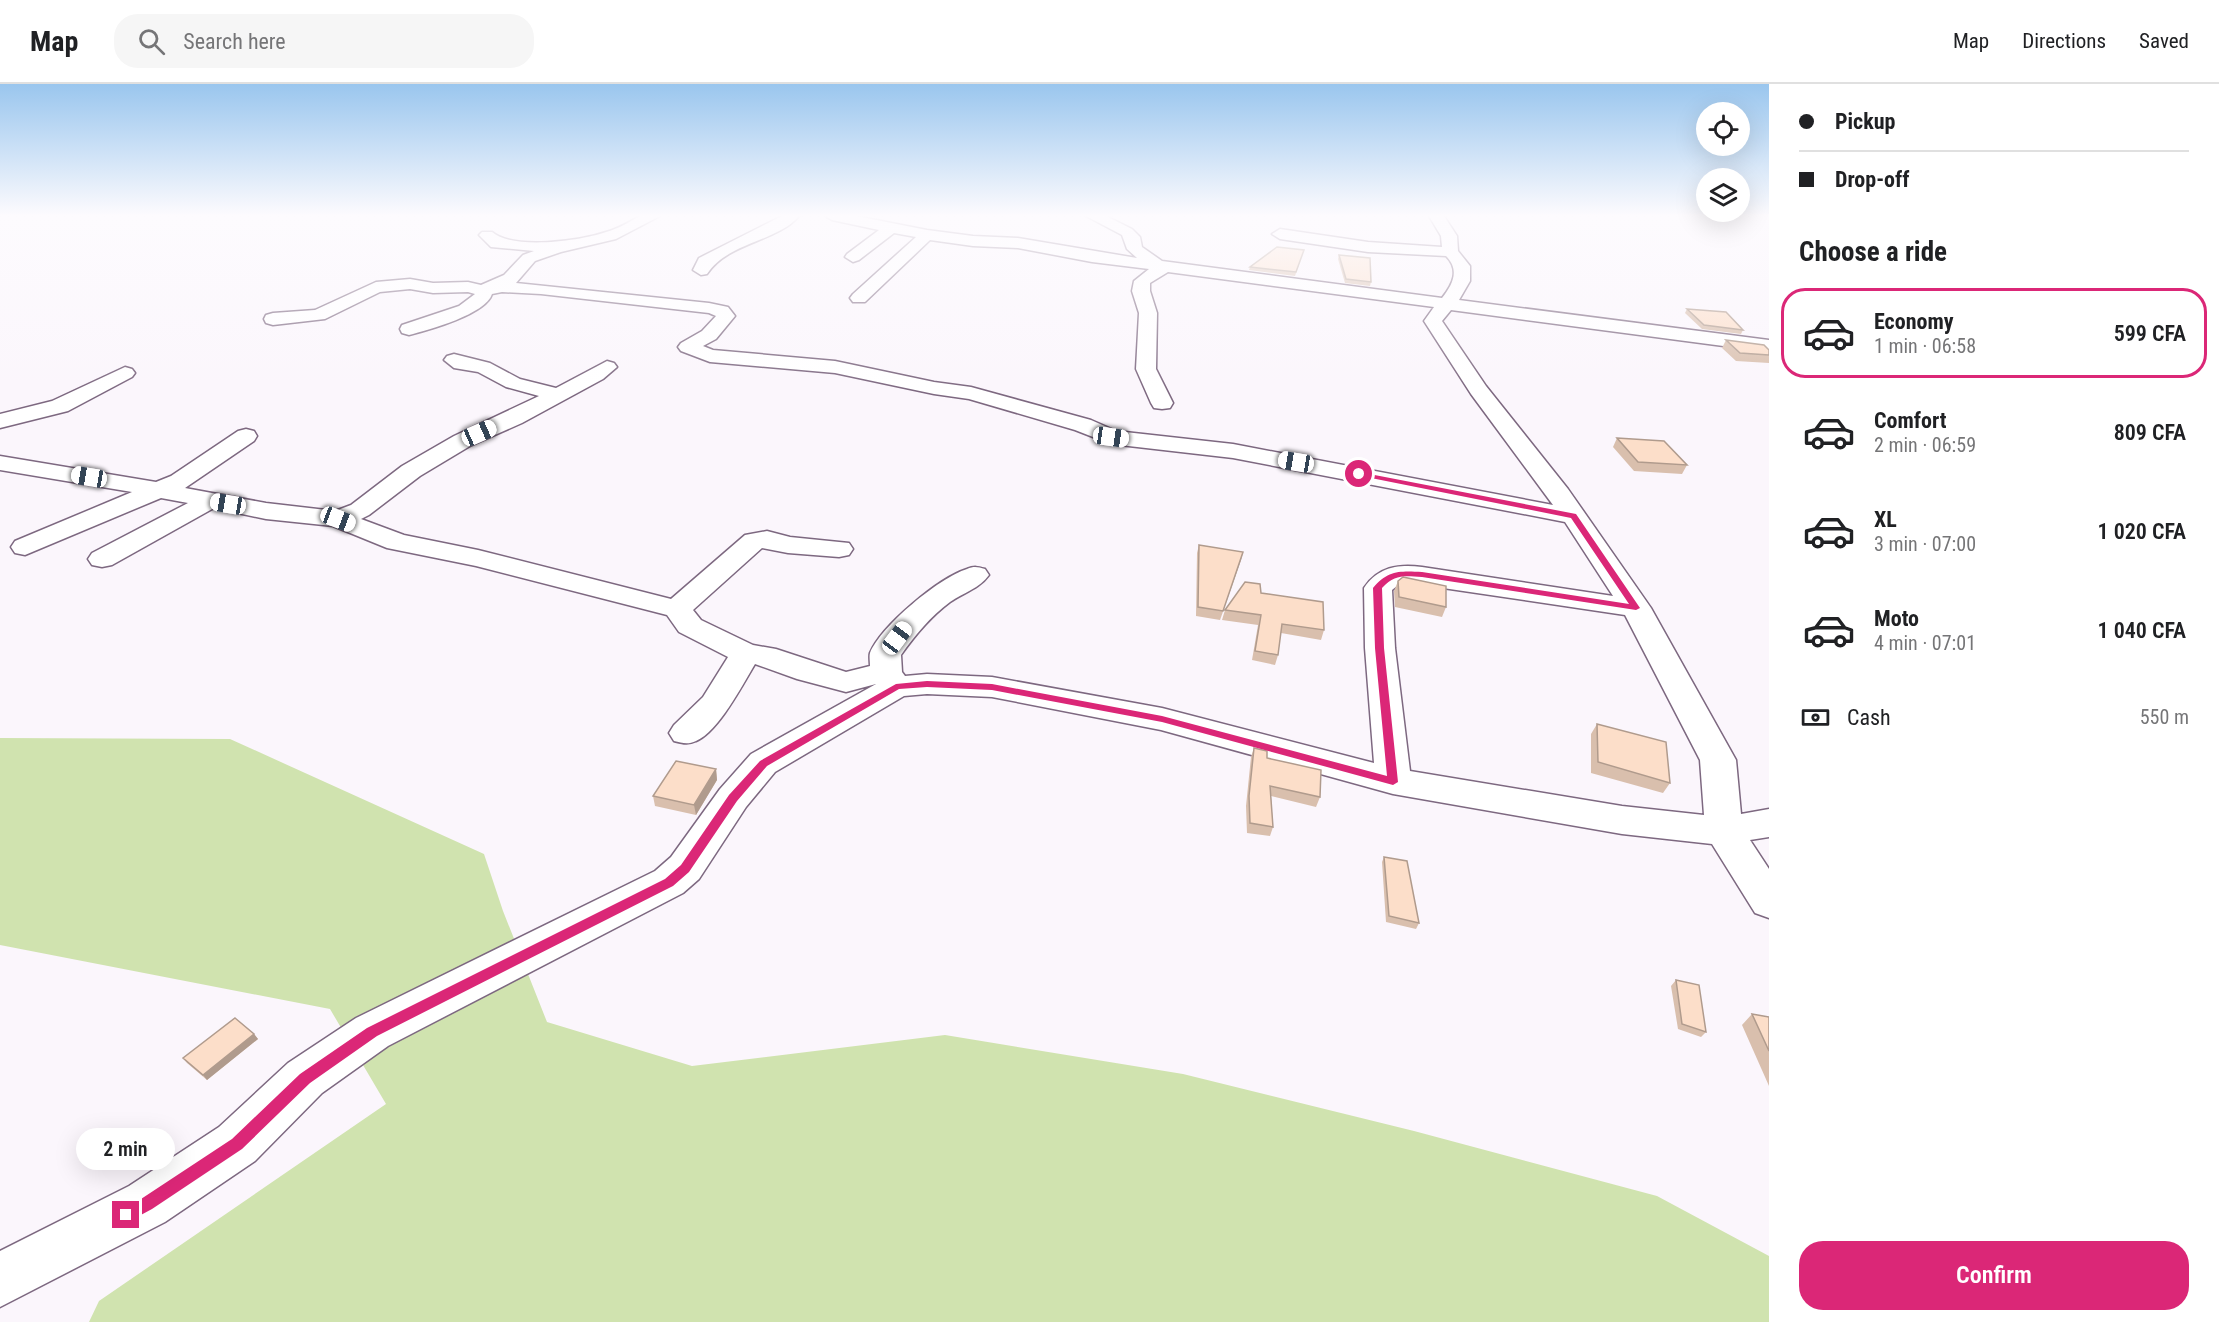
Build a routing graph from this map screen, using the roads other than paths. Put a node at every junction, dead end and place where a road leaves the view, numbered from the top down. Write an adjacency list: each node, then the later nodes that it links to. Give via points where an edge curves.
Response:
1 (514, 274): 6 (street)
2 (885, 274): 7 (street)
3 (1154, 274): 16 (street, via 1142,281 1141,291 1148,313 1146,369)
4 (1223, 274): 8 (street, via 1364,294)
5 (1463, 274): 8 (street)
6 (483, 291): 9 (street, via 468,286 385,286 319,315); 10 (street, via 484,296 465,310); 22 (street, via 502,287 541,289 722,311 726,316 709,335 688,347 710,356 835,367 971,393 1083,425 1111,437 1233,451)
7 (859, 298)
8 (1441, 316): 11 (street); 22 (street, via 1478,390)
9 (273, 319)
10 (409, 329)
11 (1769, 345)
12 (454, 360): 15 (street)
13 (607, 367): 15 (street)
14 (125, 373): 17 (street, via 60,406)
15 (555, 394): 23 (street, via 462,441 411,471 360,510)
16 (1162, 404)
17 (0, 420)
18 (246, 436): 20 (street)
19 (0, 463): 20 (street)
20 (160, 491): 21 (street); 24 (street)
21 (208, 500): 23 (street); 26 (street)
22 (1573, 516): 28 (street)
23 (338, 519): 29 (street, via 397,542 478,558)
24 (25, 547)
25 (839, 549): 29 (street, via 788,545 767,539 754,541)
26 (102, 559)
27 (975, 575): 31 (street, via 940,596 909,623 885,654)
28 (1636, 608): 33 (street, via 1422,575 1399,573 1388,577 1378,588); 35 (street, via 1719,760)
29 (677, 609): 30 (street, via 690,626)
30 (746, 653): 31 (street, via 846,682); 32 (street, via 715,704)
31 (891, 679): 33 (street, via 992,687 1162,719); 37 (street, via 764,763 733,798 685,868 669,882 372,1032 305,1078 237,1144 147,1204)
32 (686, 733)
33 (1393, 782): 35 (street, via 1622,820)
34 (1769, 822): 35 (street)
35 (1724, 831): 36 (street)
36 (1769, 902)
37 (0, 1280)

